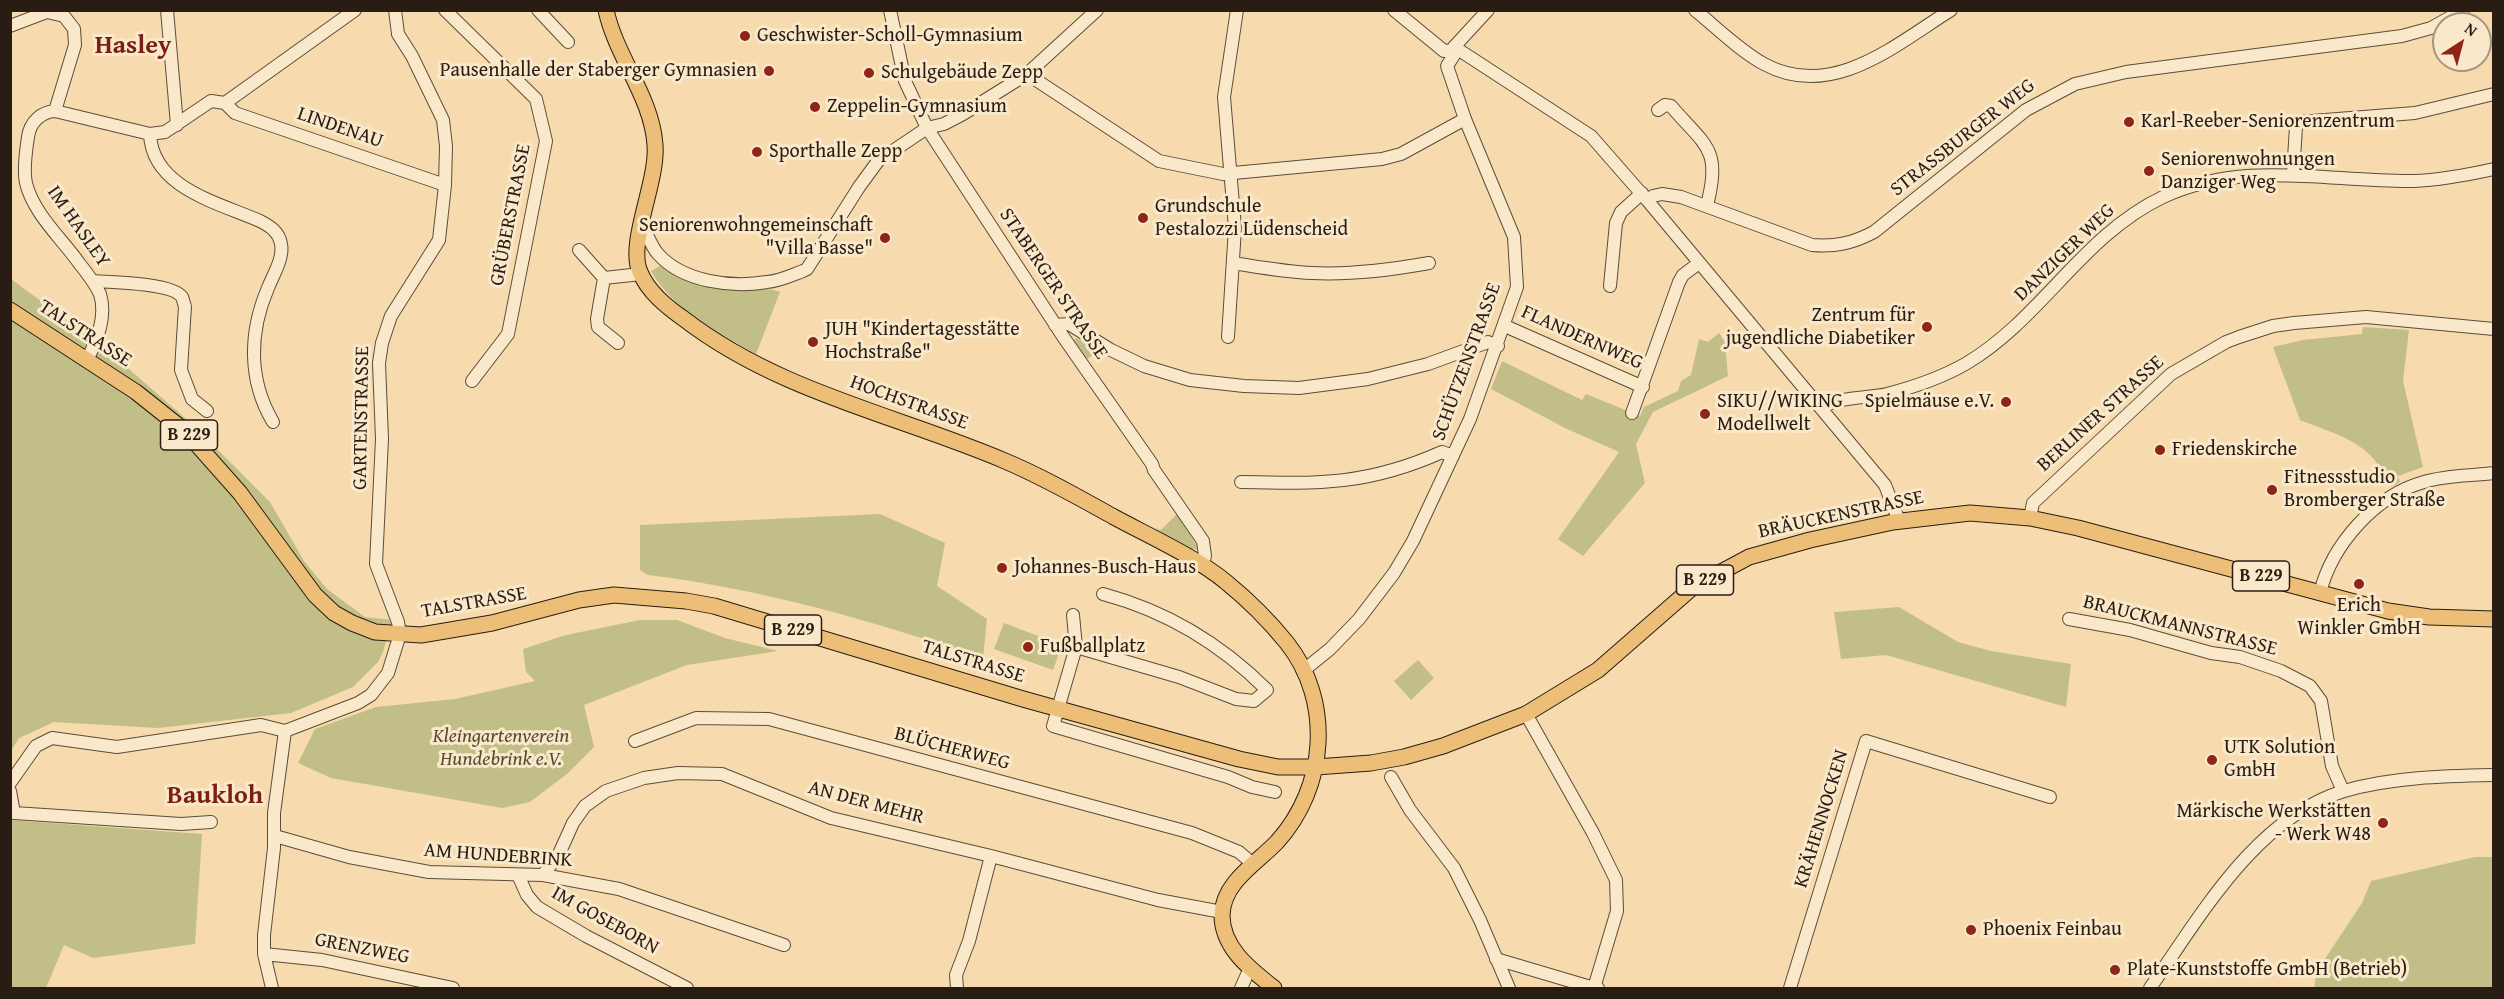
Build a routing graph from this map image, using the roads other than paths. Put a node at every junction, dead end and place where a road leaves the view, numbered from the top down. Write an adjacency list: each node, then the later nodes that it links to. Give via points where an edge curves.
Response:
1 (167, 10): 24 (street)
2 (355, 10): 20 (street)
3 (395, 10): 30 (street, GARTENSTRASSE, via 398,34 442,120)
4 (445, 10): 50 (street, GRÜBERSTRASSE, via 536,99 546,141 508,334)
5 (538, 10): 16 (street)
6 (606, 10): 33 (main road, via 653,129 654,173)
7 (890, 10): 25 (street, STABERGER STRASSE, via 905,81)
8 (1097, 10): 18 (street)
9 (1237, 10): 28 (street, via 1224,97)
10 (1394, 10): 17 (street, via 1444,51)
11 (1488, 10): 17 (street)
12 (1695, 10): 13 (street, via 1763,63 1785,73 1815,77 1857,68)
13 (1950, 10)
14 (2463, 10): 32 (street, STRASSBURGER WEG, via 2431,28 2402,36 2126,72 2075,84 2026,110 1874,232 1852,242 1812,245)
15 (10, 26): 22 (street, via 47,12 64,16 74,29 75,45)
16 (568, 42)
17 (1453, 51): 23 (street, SCHÜTZENSTRASSE, via 1447,66); 31 (street, via 1459,50 1591,136)
18 (1027, 74): 25 (street, via 963,114); 28 (street, via 1159,161)
19 (2493, 94): 29 (street, via 2415,113 2299,123)
20 (225, 103): 24 (street, via 211,101); 30 (street, LINDENAU, via 235,113)
21 (1658, 110): 32 (street, via 1663,105 1671,106 1710,151 1713,173)
22 (55, 111): 26 (street); 40 (street, IM HASLEY, via 40,116 29,130 26,184 39,210)
23 (1465, 119): 28 (street, via 1401,154 1382,159); 44 (street, SCHÜTZENSTRASSE, via 1514,237 1517,287)
24 (177, 125): 26 (street)
25 (927, 128): 33 (street, via 878,161 803,272 767,283 702,279 662,258); 43 (street, STABERGER STRASSE)
26 (150, 135): 55 (street, via 157,161 179,185 272,227 278,235 281,252 261,304 253,347 255,376)
27 (2493, 169): 29 (street, DANZIGER WEG, via 2411,181)
28 (1230, 174): 35 (street, via 1235,228)
29 (2293, 174): 52 (street, DANZIGER WEG, via 2221,178 2163,197 2110,230 2018,326 1977,357 1904,389 1832,402)
30 (445, 185): 67 (street, GARTENSTRASSE, via 439,240 391,316 379,363 381,459 376,564)
31 (1645, 196): 32 (street, STRASSBURGER WEG, via 1671,194); 37 (street); 41 (street, via 1621,212 1616,223)
32 (1707, 205)
33 (642, 224): 38 (main road, via 637,255)
34 (579, 250): 39 (street)
35 (1233, 263): 36 (street, via 1334,274); 46 (street)
36 (1429, 263)
37 (1699, 263): 51 (street, via 1679,282); 52 (street)
38 (640, 274): 39 (street); 61 (main road, HOCHSTRASSE, via 658,298 678,315 745,359 795,383 1035,474)
39 (604, 278): 47 (street, via 598,327)
40 (93, 281): 49 (street, IM HASLEY, via 102,305 102,321); 53 (street, via 166,289 183,298 181,370 192,399)
41 (1610, 286)
42 (10, 310): 49 (main road, TALSTRASSE / B 229)
43 (1055, 326): 48 (street, via 1070,324 1144,366 1190,380 1244,386 1299,388 1349,382 1399,372 1488,342); 61 (street, STABERGER STRASSE, via 1203,541)
44 (1505, 326): 48 (street, SCHÜTZENSTRASSE); 51 (street, FLANDERNWEG)
45 (2493, 329): 59 (street, BERLINER STRASSE, via 2377,318 2326,319 2273,326 2226,342 2171,374 2143,399 2032,503)
46 (1228, 338)
47 (618, 343)
48 (1498, 346): 56 (street, SCHÜTZENSTRASSE)
49 (87, 360): 67 (main road, TALSTRASSE / B 229, via 185,431 240,492 325,606 375,632)
50 (472, 381)
51 (1643, 387): 54 (street)
52 (1821, 408): 60 (street, via 1885,485)
53 (207, 411)
54 (1632, 413)
55 (273, 422)
56 (1453, 456): 58 (street, via 1442,452 1404,468 1353,480 1313,484); 69 (street, SCHÜTZENSTRASSE, via 1423,524 1394,573 1339,640)
57 (2493, 473): 62 (street, via 2435,479 2394,494 2350,536 2329,567)
58 (1241, 482)
59 (2030, 518): 60 (main road, BRÄUCKENSTRASSE / B 229, via 1970,513); 62 (main road, BRÄUCKENSTRASSE / B 229)
60 (1899, 521): 71 (main road, BRÄUCKENSTRASSE / B 229, via 1810,540 1733,563 1685,594 1598,670)
61 (1202, 566): 69 (main road, HOCHSTRASSE, via 1226,581 1259,613 1287,643)
62 (2320, 593): 66 (main road, BRÄUCKENSTRASSE / B 229, via 2388,611)
63 (1103, 594): 68 (street, via 1185,626 1229,655 1267,690 1254,701 1236,699)
64 (1073, 615): 68 (street)
65 (2069, 619): 79 (street, BRAUCKMANNSTRASSE, via 2240,657 2310,686 2321,701 2332,766)
66 (2493, 619)
67 (400, 634): 70 (main road, TALSTRASSE / B 229, via 434,633 492,623 614,595 664,598 714,606); 72 (street, via 388,673 371,695)
68 (1076, 646): 70 (street)
69 (1304, 670): 74 (main road, HOCHSTRASSE, via 1313,692 1318,725)
70 (1057, 708): 74 (main road, TALSTRASSE / B 229, via 1239,759 1278,767); 80 (street, via 1053,726)
71 (1526, 714): 74 (main road, BRÄUCKENSTRASSE / B 229, via 1404,757); 100 (street, via 1616,880 1617,911)
72 (285, 731): 77 (street, via 261,725 117,747 52,738 36,746); 83 (street, via 274,813)
73 (635, 741): 85 (street, BLÜCHERWEG, via 696,718 770,719 1192,833 1239,852)
74 (1316, 768): 85 (main road, HOCHSTRASSE, via 1289,826)
75 (2493, 775): 79 (street, via 2397,782)
76 (1391, 777): 91 (street, via 1410,810 1454,868)
77 (10, 783)
78 (10, 791): 82 (street, via 14,813 182,824)
79 (2343, 791): 102 (street, via 2283,823 2249,852)
80 (1275, 792)
81 (2050, 797): 101 (street, KRÄHENNOCKEN, via 1866,741)
82 (210, 822)
83 (275, 836): 86 (street, AM HUNDEBRINK, via 368,861 429,872); 90 (street)
84 (991, 856): 87 (street, AN DER MEHR, via 831,818 722,774 678,773 644,777 594,799 573,823 559,854); 88 (street, AN DER MEHR, via 1158,900); 96 (street, via 956,975)
85 (1253, 864): 88 (main road, HOCHSTRASSE, via 1229,891)
86 (518, 875): 87 (street, AM HUNDEBRINK); 95 (street, IM GOSEBORN, via 526,895 537,907)
87 (543, 875): 89 (street, AM HUNDEBRINK, via 619,889)
88 (1222, 912): 92 (main road, via 1230,945)
89 (784, 945)
90 (264, 954): 93 (street); 94 (street, GRENZWEG, via 322,960)
91 (1496, 959): 99 (street); 100 (street)
92 (1250, 968): 97 (street); 98 (main road)
93 (272, 988)
94 (453, 988)
95 (687, 988)
96 (957, 988)
97 (1241, 988)
98 (1274, 988)
99 (1509, 988)
100 (1596, 988)
101 (1790, 988)
102 (2150, 988)

